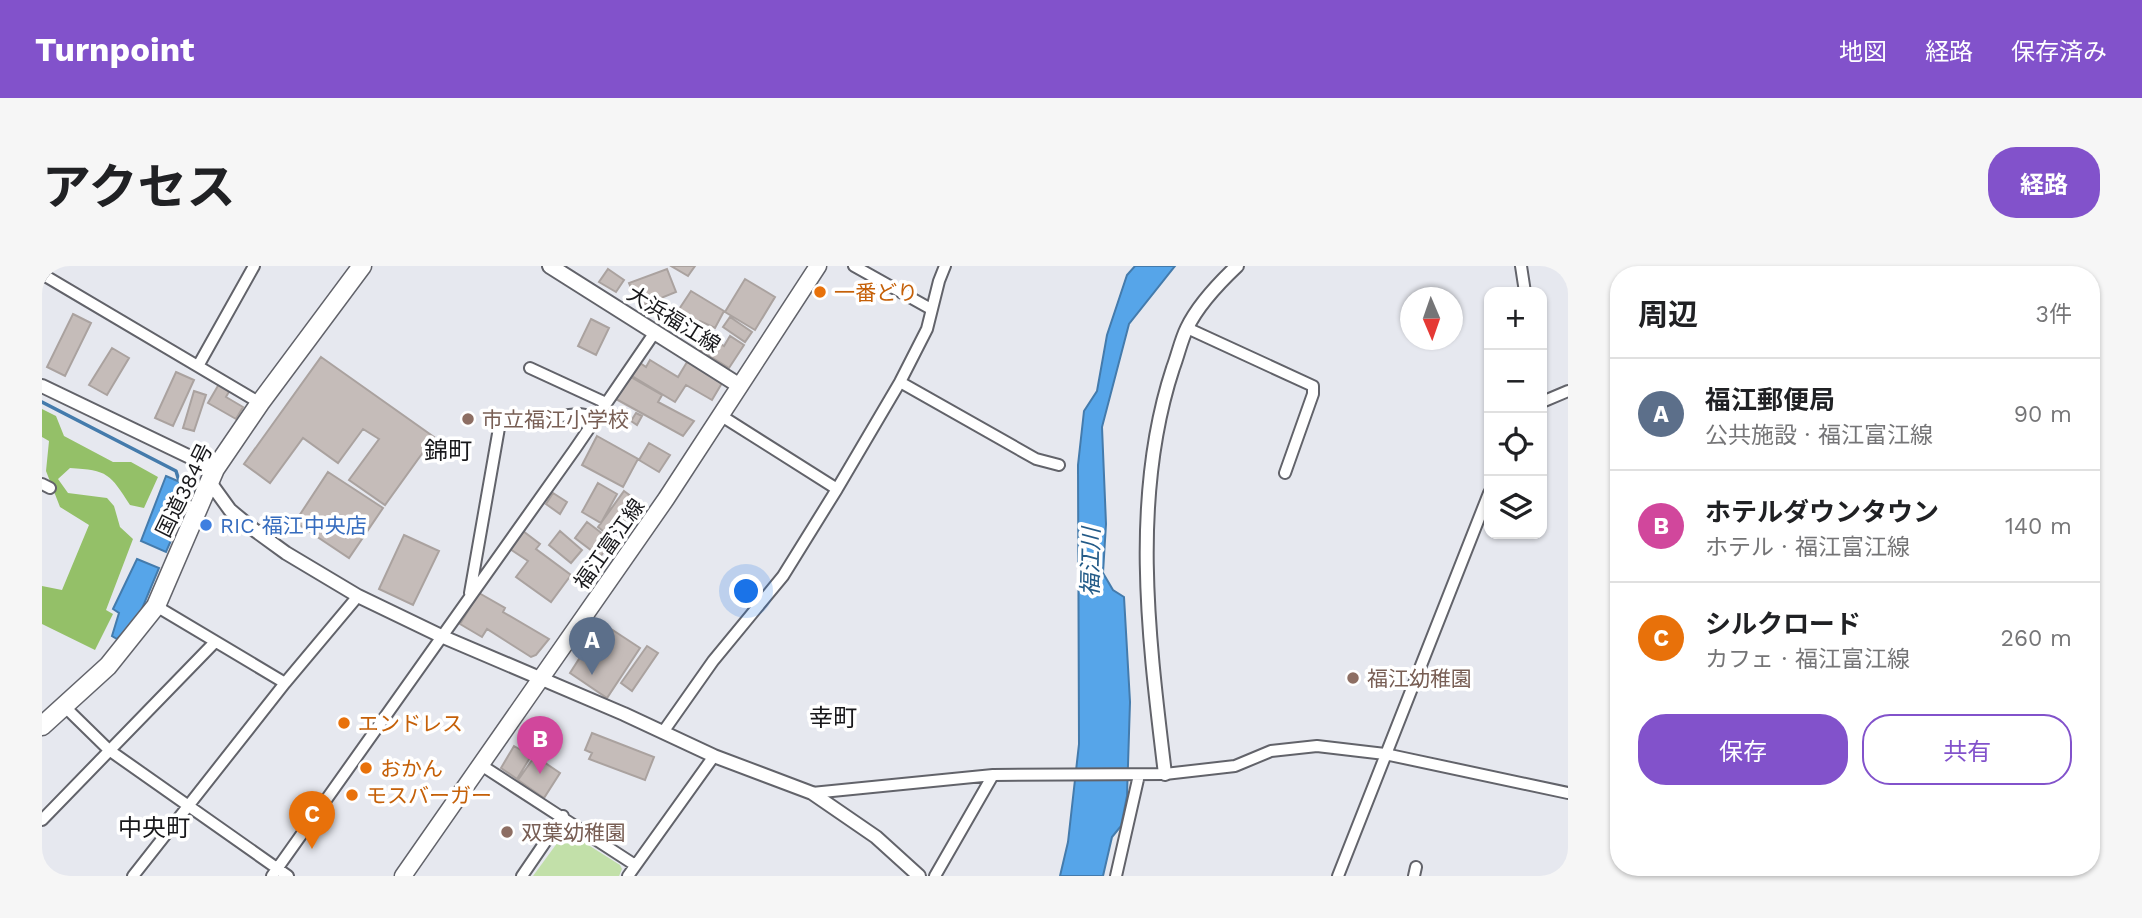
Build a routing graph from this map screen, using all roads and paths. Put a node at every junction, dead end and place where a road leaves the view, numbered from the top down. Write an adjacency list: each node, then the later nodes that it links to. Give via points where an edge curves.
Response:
1 (254, 266): 14 (street)
2 (362, 266): 21 (highway, 国道384号)
3 (550, 266): 13 (main road, 大浜福江線)
4 (818, 266): 18 (main road, 福江富江線)
5 (854, 266): 11 (street)
6 (946, 266): 11 (street)
7 (1237, 266): 12 (street, via 1205,300)
8 (1521, 266): 10 (street)
9 (42, 274): 14 (street)
10 (1524, 287)
11 (931, 309): 16 (street, via 927,329)
12 (1187, 328): 26 (street, via 1313,386); 46 (street, via 1160,415 1148,501 1146,555)
13 (654, 332): 18 (main road, 大浜福江線); 22 (street)
14 (198, 366): 21 (street)
15 (530, 368): 22 (street)
16 (900, 382): 25 (street, via 1037,459); 28 (street)
17 (42, 386): 27 (street)
18 (740, 386): 23 (main road, 福江富江線)
19 (1568, 391): 20 (street)
20 (1547, 400)
21 (260, 403): 27 (highway, 国道384号)
22 (606, 403): 24 (street)
23 (720, 415): 28 (street); 35 (main road, 福江富江線)
24 (597, 417): 31 (street); 31 (street, via 579,414 502,422)
25 (1059, 465)
26 (1285, 473)
27 (212, 475): 30 (street, via 230,510 286,553); 32 (highway, 国道384号)
28 (837, 489): 39 (street, via 783,576 713,661)
29 (1484, 506): 41 (street)
30 (358, 596): 33 (street); 36 (street)
31 (470, 596): 33 (street)
32 (156, 606): 34 (street); 37 (highway, 国道384号, via 108,666)
33 (441, 636): 35 (street); 53 (street)
34 (214, 643): 36 (street); 40 (street)
35 (541, 679): 39 (street); 43 (main road, 福江富江線)
36 (285, 684): 49 (street)
37 (64, 705): 38 (highway, 国道384号); 40 (street)
38 (42, 726)
39 (663, 732): 42 (street)
40 (109, 750): 49 (street); 51 (street)
41 (1385, 754): 46 (street, via 1317,746 1271,751 1235,766); 48 (street); 62 (street)
42 (714, 756): 47 (street); 52 (street)
43 (481, 765): 50 (street); 56 (main road, 福江富江線)
44 (993, 775): 45 (street); 47 (street); 60 (street)
45 (1139, 775): 46 (street); 61 (street)
46 (1164, 775)
47 (812, 793): 59 (street, via 876,837)
48 (1568, 793)
49 (188, 806): 53 (street); 54 (street)
50 (563, 816): 52 (street); 57 (street)
51 (42, 820)
52 (635, 865): 58 (street)
53 (275, 872): 55 (street)
54 (133, 876)
55 (288, 876)
56 (403, 876)
57 (522, 876)
58 (628, 876)
59 (919, 876)
60 (935, 876)
61 (1116, 876)
62 (1338, 876)

